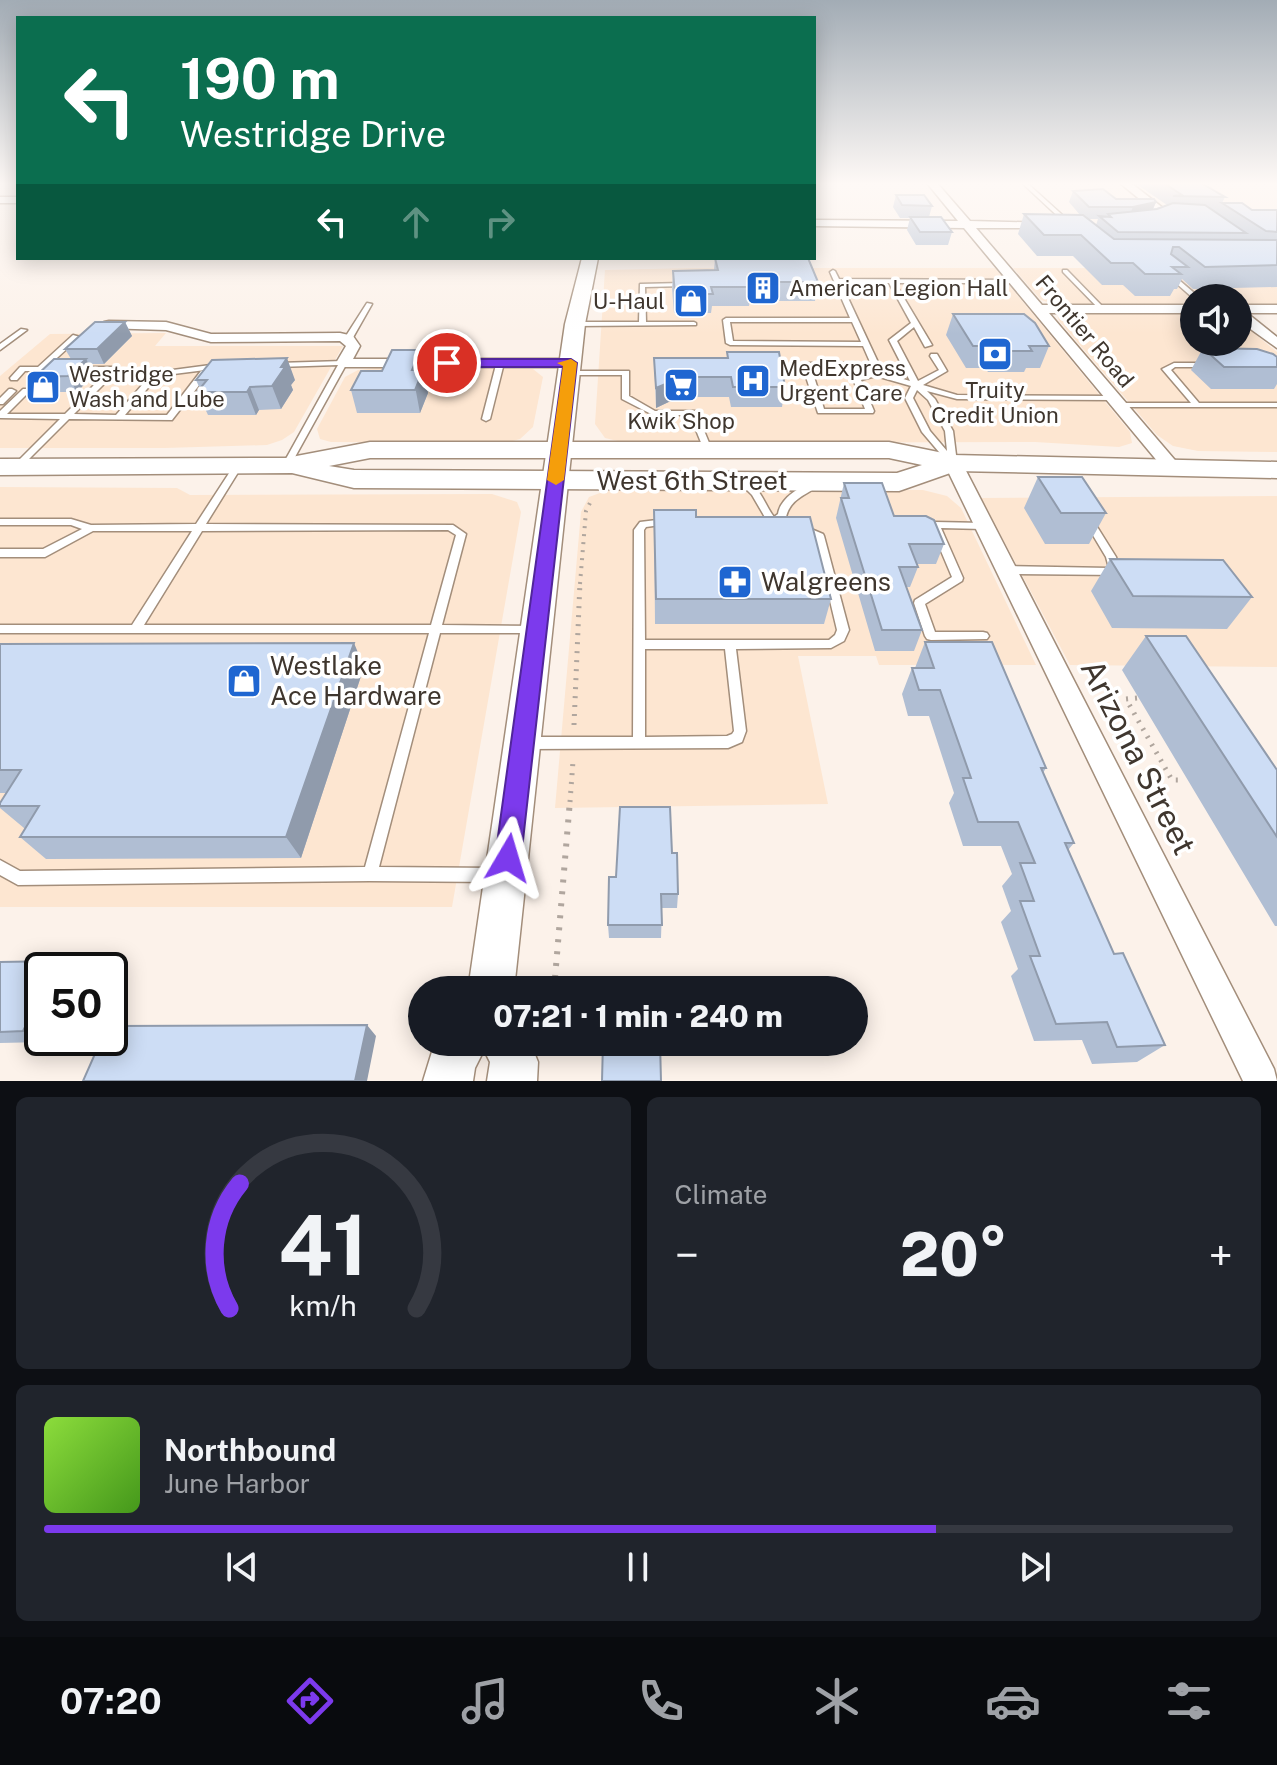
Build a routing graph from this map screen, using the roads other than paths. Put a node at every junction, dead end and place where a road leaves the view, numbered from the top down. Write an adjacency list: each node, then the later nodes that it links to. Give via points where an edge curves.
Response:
1 (975, 233): 8 (street, Frontier Road)
2 (590, 260): 20 (main road)
3 (1065, 271): 13 (lane)
4 (833, 272): 6 (lane)
5 (1165, 272): 9 (lane)
6 (838, 281): 7 (lane); 17 (lane)
7 (891, 281): 8 (lane); 18 (lane)
8 (1015, 281): 12 (street, Frontier Road)
9 (1180, 284)
10 (683, 285): 21 (lane, via 642,285)
11 (369, 304): 26 (lane)
12 (1038, 309): 13 (street); 47 (street, Frontier Road)
13 (1102, 309): 14 (street)
14 (1180, 309)
15 (1277, 309): 16 (street)
16 (1252, 310)
17 (855, 320): 27 (lane); 27 (lane, via 726,320 730,343)
18 (915, 323): 29 (lane); 44 (lane, via 893,340)
19 (1252, 323): 28 (street)
20 (575, 324): 21 (lane); 38 (main road)
21 (643, 324): 22 (lane)
22 (694, 324)
23 (109, 325): 26 (street, via 166,326 211,338)
24 (23, 330): 30 (lane)
25 (76, 337): 39 (lane)
26 (348, 339): 32 (street, via 353,346)
27 (866, 344): 40 (lane)
28 (1277, 344)
29 (928, 345)
30 (0, 348)
31 (934, 356): 44 (lane, via 943,371)
32 (343, 363): 33 (street); 35 (lane); 59 (lane)
33 (500, 363): 38 (street); 54 (lane)
34 (231, 365): 37 (lane)
35 (272, 365)
36 (1214, 365): 49 (lane, via 1166,369)
37 (209, 368): 42 (lane); 53 (lane, via 169,418)
38 (570, 368): 55 (main road); 56 (lane, via 626,373 625,397 653,413 693,413)
39 (42, 371): 41 (lane, via 115,369); 43 (lane)
40 (879, 373): 40 (lane, via 846,365 806,365 821,411 870,411 857,379); 44 (lane)
41 (109, 375): 42 (lane); 52 (lane)
42 (155, 375): 53 (lane)
43 (14, 378)
44 (916, 385): 47 (lane, via 957,397); 57 (lane, via 931,399 949,431); 57 (lane, via 909,398 923,428)
45 (12, 391): 48 (lane)
46 (26, 391): 51 (lane)
47 (1116, 401): 49 (lane); 61 (street, Frontier Road)
48 (0, 402)
49 (1197, 405): 50 (lane)
50 (1277, 405)
51 (0, 416): 52 (lane)
52 (67, 417): 53 (lane); 60 (lane)
53 (118, 418)
54 (486, 419)
55 (559, 450): 56 (main road, West 6th Street); 59 (main road, West 6th Street, via 370,450); 63 (main road)
56 (708, 450): 57 (main road, West 6th Street, via 889,450)
57 (953, 463): 61 (main road, West 6th Street); 65 (main road, West 6th Street, via 899,482); 70 (street, Arizona Street)
58 (238, 466): 59 (main road, West 6th Street); 60 (main road, West 6th Street); 73 (lane)
59 (286, 466): 63 (main road, West 6th Street, via 354,479)
60 (8, 467)
61 (1174, 470): 62 (main road, West 6th Street)
62 (1277, 470)
63 (556, 480): 64 (main road, West 6th Street); 79 (main road)
64 (741, 481): 65 (main road, West 6th Street); 69 (lane, via 758,492 764,514)
65 (822, 481): 69 (lane, via 788,501)
66 (0, 522): 72 (lane, via 71,522)
67 (683, 522): 81 (lane, via 653,522 639,530)
68 (759, 522): 69 (lane)
69 (774, 522): 82 (lane, via 819,536 843,630 831,644)
70 (984, 526): 75 (street, Arizona Street); 80 (lane, via 935,525 958,578 919,603 931,636)
71 (1093, 527): 75 (lane, via 1115,572)
72 (91, 528): 73 (lane); 74 (lane, via 45,553)
73 (199, 528): 77 (lane); 78 (lane, via 450,527 461,534)
74 (0, 553)
75 (1007, 570): 93 (street, Arizona Street)
76 (0, 629): 77 (lane)
77 (135, 629): 78 (lane)
78 (436, 629): 79 (lane); 86 (lane)
79 (537, 629): 84 (main road)
80 (983, 636)
81 (639, 644): 82 (lane); 83 (lane)
82 (730, 645): 83 (lane, via 737,738)
83 (639, 742): 84 (lane)
84 (522, 743): 87 (main road)
85 (0, 867): 86 (lane, via 18,878)
86 (370, 874): 87 (lane)
87 (505, 876): 88 (main road)
88 (493, 976)
89 (455, 1056): 91 (main road)
90 (511, 1056): 92 (main road)
91 (448, 1081)
92 (512, 1081)
93 (1262, 1081)

